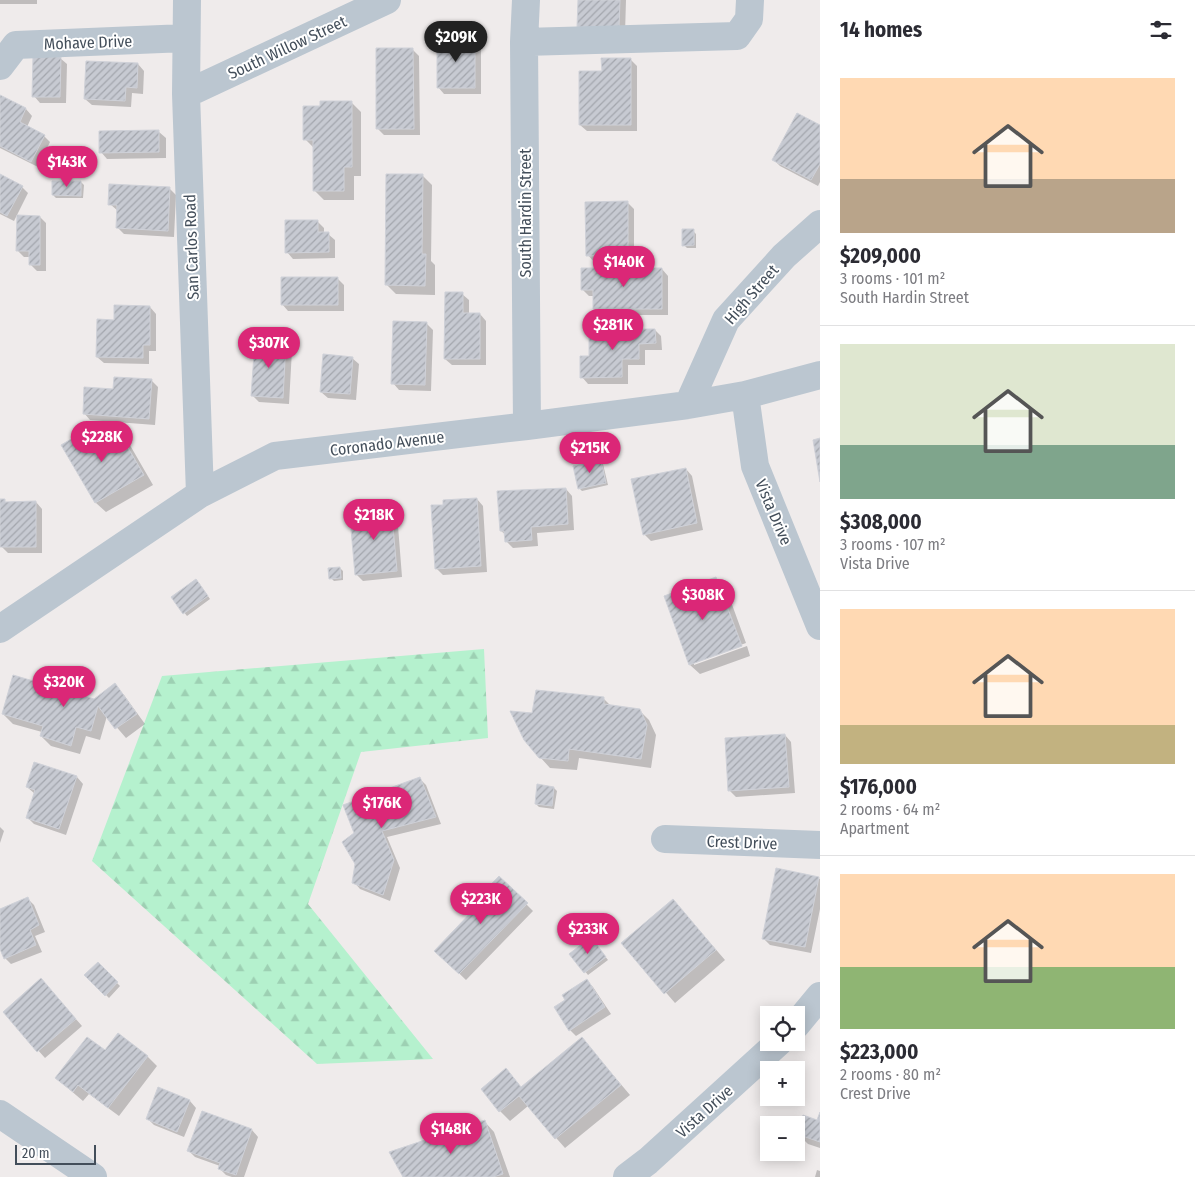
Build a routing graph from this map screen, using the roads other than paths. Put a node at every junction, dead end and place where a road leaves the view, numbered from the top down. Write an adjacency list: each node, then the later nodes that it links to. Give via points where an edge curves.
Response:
1 (187, 0): 5 (street, San Carlos Road)
2 (387, 0): 8 (street, South Willow Street)
3 (526, 0): 6 (street, South Hardin Street)
4 (750, 0): 6 (street, via 749,19 737,36)
5 (186, 38): 7 (street, Mohave Drive, via 16,45); 8 (street, San Carlos Road)
6 (524, 42): 13 (street, South Hardin Street)
7 (0, 66)
8 (186, 94): 14 (street, San Carlos Road)
9 (820, 224): 12 (street, High Street, via 784,256 726,320)
10 (820, 375): 11 (street, Coronado Avenue)
11 (745, 395): 12 (street, Coronado Avenue); 15 (street, Vista Drive, via 755,466)
12 (688, 405): 13 (street, Coronado Avenue)
13 (527, 426): 14 (street, Coronado Avenue, via 275,456)
14 (200, 494): 16 (street, Coronado Avenue)
15 (820, 626)
16 (0, 629)
17 (665, 839): 18 (street, Crest Drive)
18 (820, 845)
19 (820, 996): 20 (street)
20 (805, 1014)
21 (769, 1051): 24 (street, Vista Drive)
22 (0, 1114): 23 (street)
23 (93, 1177)
24 (627, 1177)

